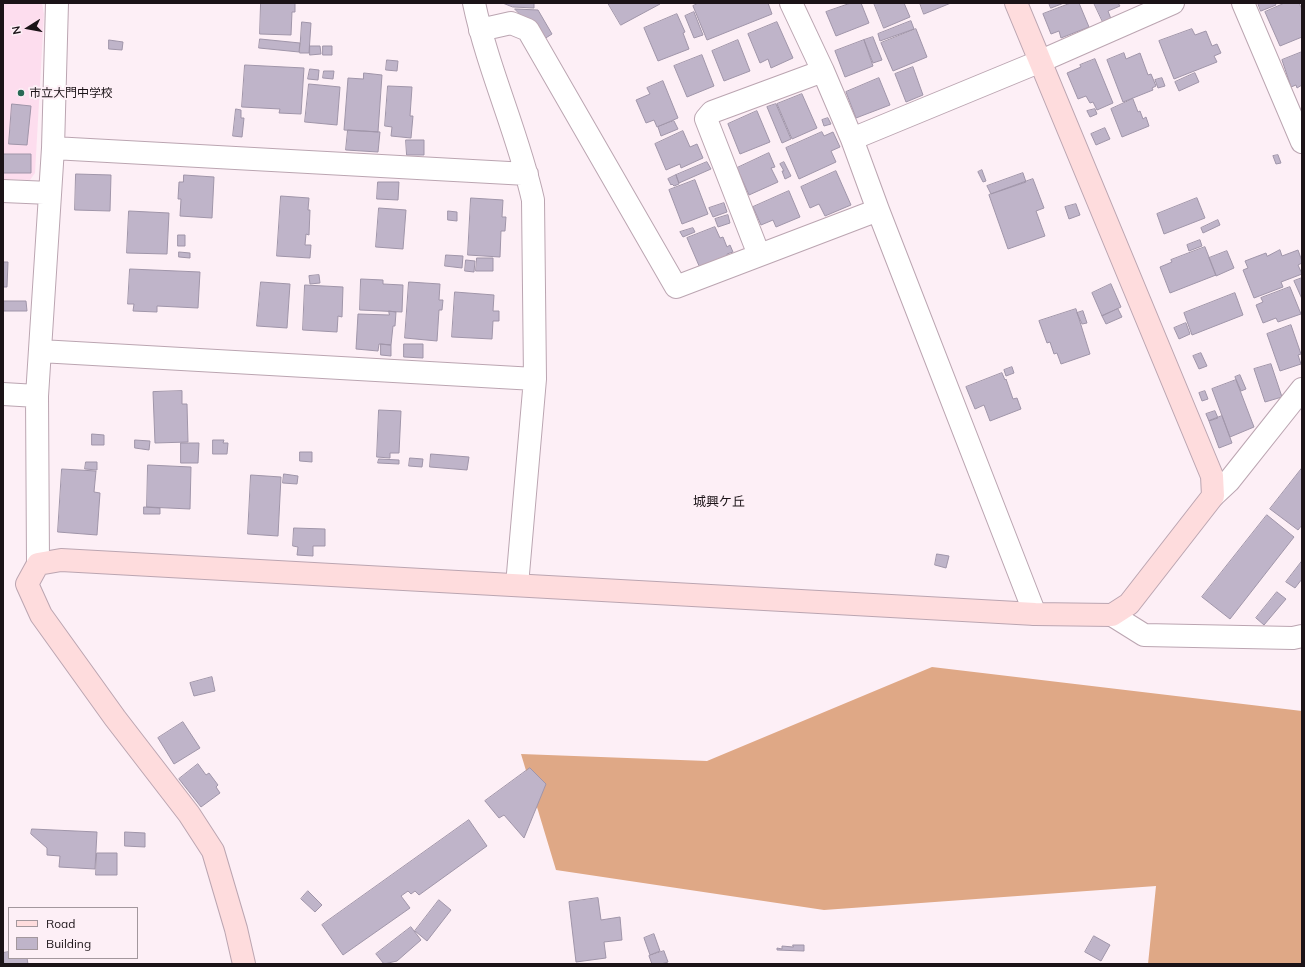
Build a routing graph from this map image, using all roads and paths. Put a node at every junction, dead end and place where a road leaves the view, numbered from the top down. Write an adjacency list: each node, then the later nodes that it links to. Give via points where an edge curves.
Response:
1 (57, 3): 13 (street)
2 (474, 3): 7 (street)
3 (791, 3): 9 (street)
4 (1016, 3): 8 (street)
5 (1173, 3): 8 (street)
6 (1243, 3): 10 (street)
7 (480, 30): 14 (street); 18 (street, via 511,23 528,30 676,288)
8 (1041, 61): 11 (street); 24 (street, via 1212,476)
9 (823, 71): 11 (street); 18 (street, via 712,112 706,119)
10 (1294, 102): 12 (street)
11 (852, 139): 17 (street)
12 (1302, 142)
13 (54, 148): 14 (street); 16 (street)
14 (527, 174): 20 (street, via 533,200)
15 (3, 191): 16 (street)
16 (50, 193): 19 (street)
17 (878, 210): 18 (street); 27 (street)
18 (759, 255)
19 (40, 351): 20 (street); 23 (street)
20 (534, 378): 26 (street)
21 (1302, 389): 24 (street, via 1229,481)
22 (3, 394): 23 (street)
23 (37, 396): 25 (street)
24 (1213, 496): 28 (street, via 1129,604)
25 (38, 564): 26 (street, via 61,560); 30 (street, via 27,584 41,615 115,718 190,814 213,851)
26 (517, 585): 27 (street)
27 (1035, 614): 28 (street)
28 (1112, 615): 29 (street, via 1144,635 1293,638)
29 (1302, 636)
30 (244, 964)

